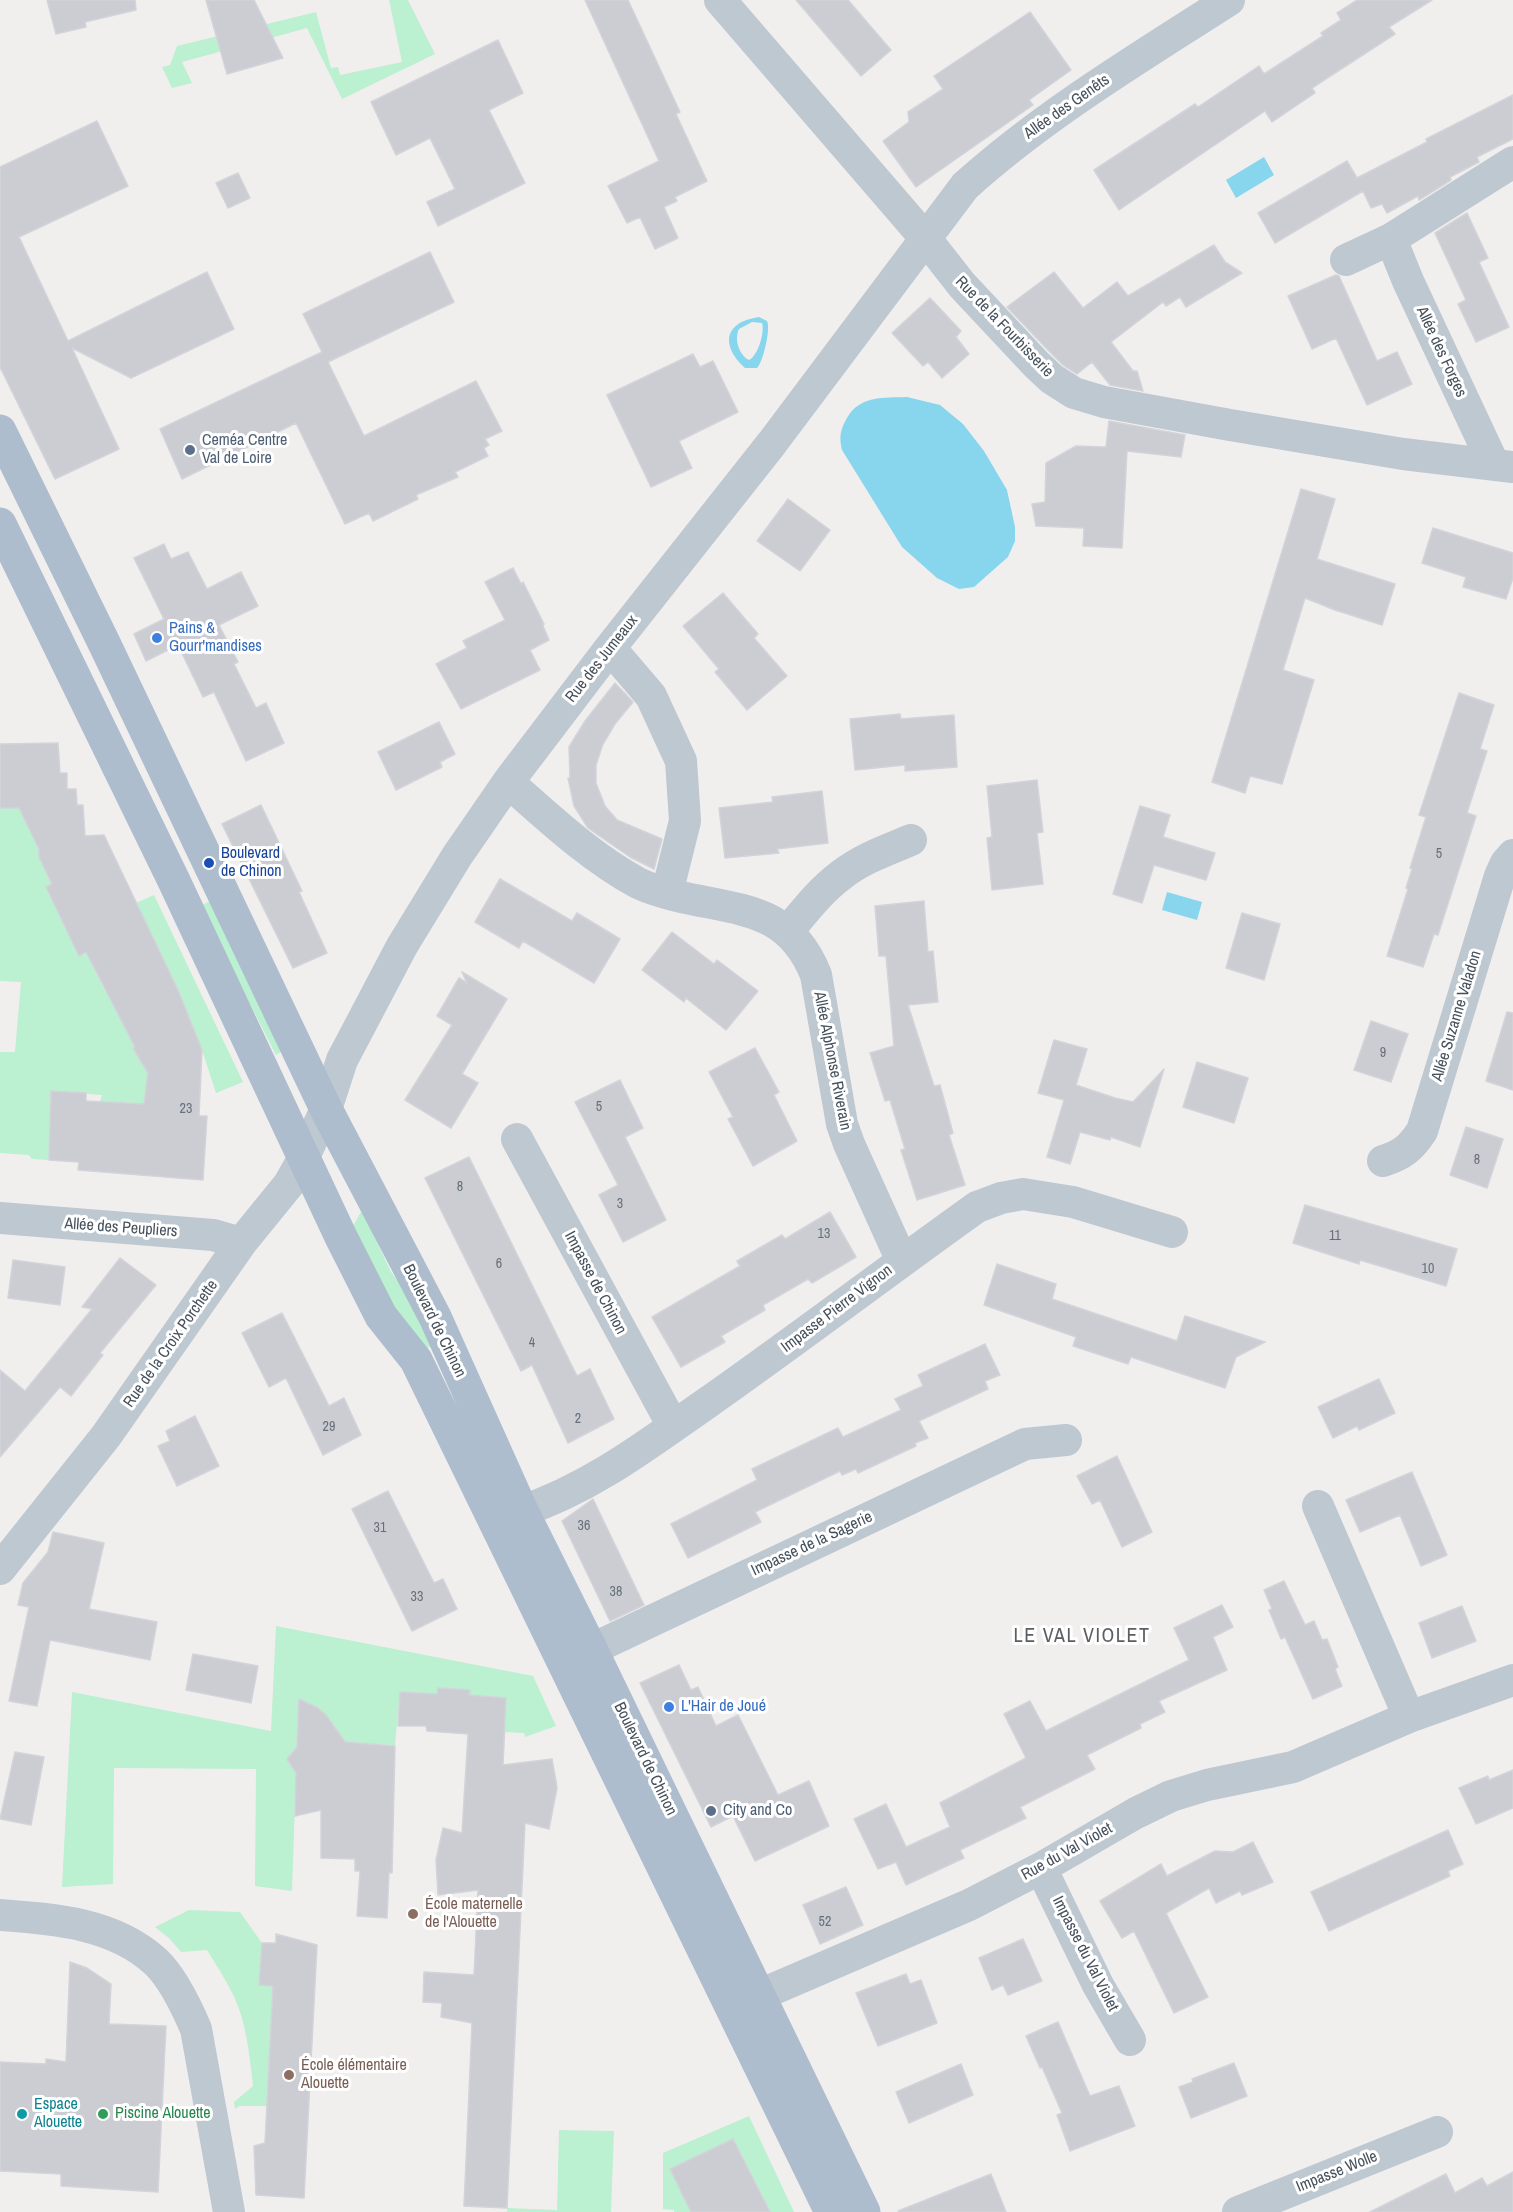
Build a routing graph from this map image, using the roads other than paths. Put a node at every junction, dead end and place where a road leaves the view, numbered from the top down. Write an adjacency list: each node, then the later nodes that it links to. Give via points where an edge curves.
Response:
1 (720, 0): 4 (street, Rue de la Fourbisserie)
2 (1229, 0): 4 (street, Allée des Genêts, via 1003,152 965,186)
3 (1513, 162): 5 (street)
4 (926, 239): 8 (street, Rue de la Fourbisserie, via 962,285 1036,364 1074,393 1230,425); 10 (street, Rue des Jumeaux, via 772,444)
5 (1391, 239): 6 (street); 8 (street, Allée des Forges, via 1408,281)
6 (1346, 260)
7 (0, 431): 16 (main road, Boulevard de Chinon)
8 (1503, 466)
9 (0, 524): 18 (main road, Boulevard de Chinon, via 174,881)
10 (610, 648): 11 (street, Rue des Jumeaux); 14 (street, via 651,696 681,761 685,821)
11 (508, 782): 14 (street, Allée Alphonse Riverain, via 603,862 641,884); 16 (street, Rue des Jumeaux, via 402,946 342,1060)
12 (911, 840): 15 (street, via 862,861 839,876)
13 (1513, 855): 19 (street, Allée Suzanne Valadon, via 1500,876 1422,1131 1400,1155)
14 (667, 893): 15 (street, Allée Alphonse Riverain, via 749,912)
15 (788, 931): 23 (street, Allée Alphonse Riverain, via 808,955 816,975 838,1104 849,1144)
16 (326, 1109): 18 (street, Rue de la Croix Porchette); 27 (main road, Boulevard de Chinon, via 435,1317)
17 (517, 1139): 24 (street, Impasse de Chinon)
18 (303, 1159): 22 (street, Rue de la Croix Porchette, via 289,1184); 30 (main road, Boulevard de Chinon, via 381,1316 416,1360)
19 (1383, 1161)
20 (0, 1218): 22 (street, Allée des Peupliers, via 213,1235)
21 (1172, 1232): 23 (street, Impasse Pierre Vignon, via 1073,1202 1023,1194 977,1207)
22 (241, 1243): 28 (street, Rue de la Croix Porchette, via 106,1436)
23 (902, 1261): 24 (street, Impasse Pierre Vignon)
24 (673, 1426): 27 (street, Impasse Pierre Vignon, via 589,1482)
25 (1066, 1440): 29 (street, Impasse de la Sagerie, via 1025,1444)
26 (1318, 1506): 32 (street)
27 (522, 1510): 29 (main road, Boulevard de Chinon)
28 (0, 1569)
29 (591, 1648): 30 (street, Impasse de la Sagerie); 35 (main road, Boulevard de Chinon)
30 (562, 1664): 35 (main road, Boulevard de Chinon)
31 (1513, 1680): 32 (street, Rue du Val Violet)
32 (1409, 1717): 33 (street, Rue du Val Violet, via 1293,1767 1171,1796)
33 (1041, 1868): 35 (street, Rue du Val Violet, via 969,1905); 36 (street, Impasse du Val Violet, via 1098,1985)
34 (0, 1915): 38 (street, via 93,1928 135,1945 158,1964 196,2029)
35 (744, 2002): 39 (main road, Boulevard de Chinon); 40 (main road, Boulevard de Chinon)
36 (1130, 2040)
37 (1437, 2132): 41 (street, Impasse Wolle)
38 (229, 2212)
39 (831, 2212)
40 (864, 2212)
41 (1238, 2212)

